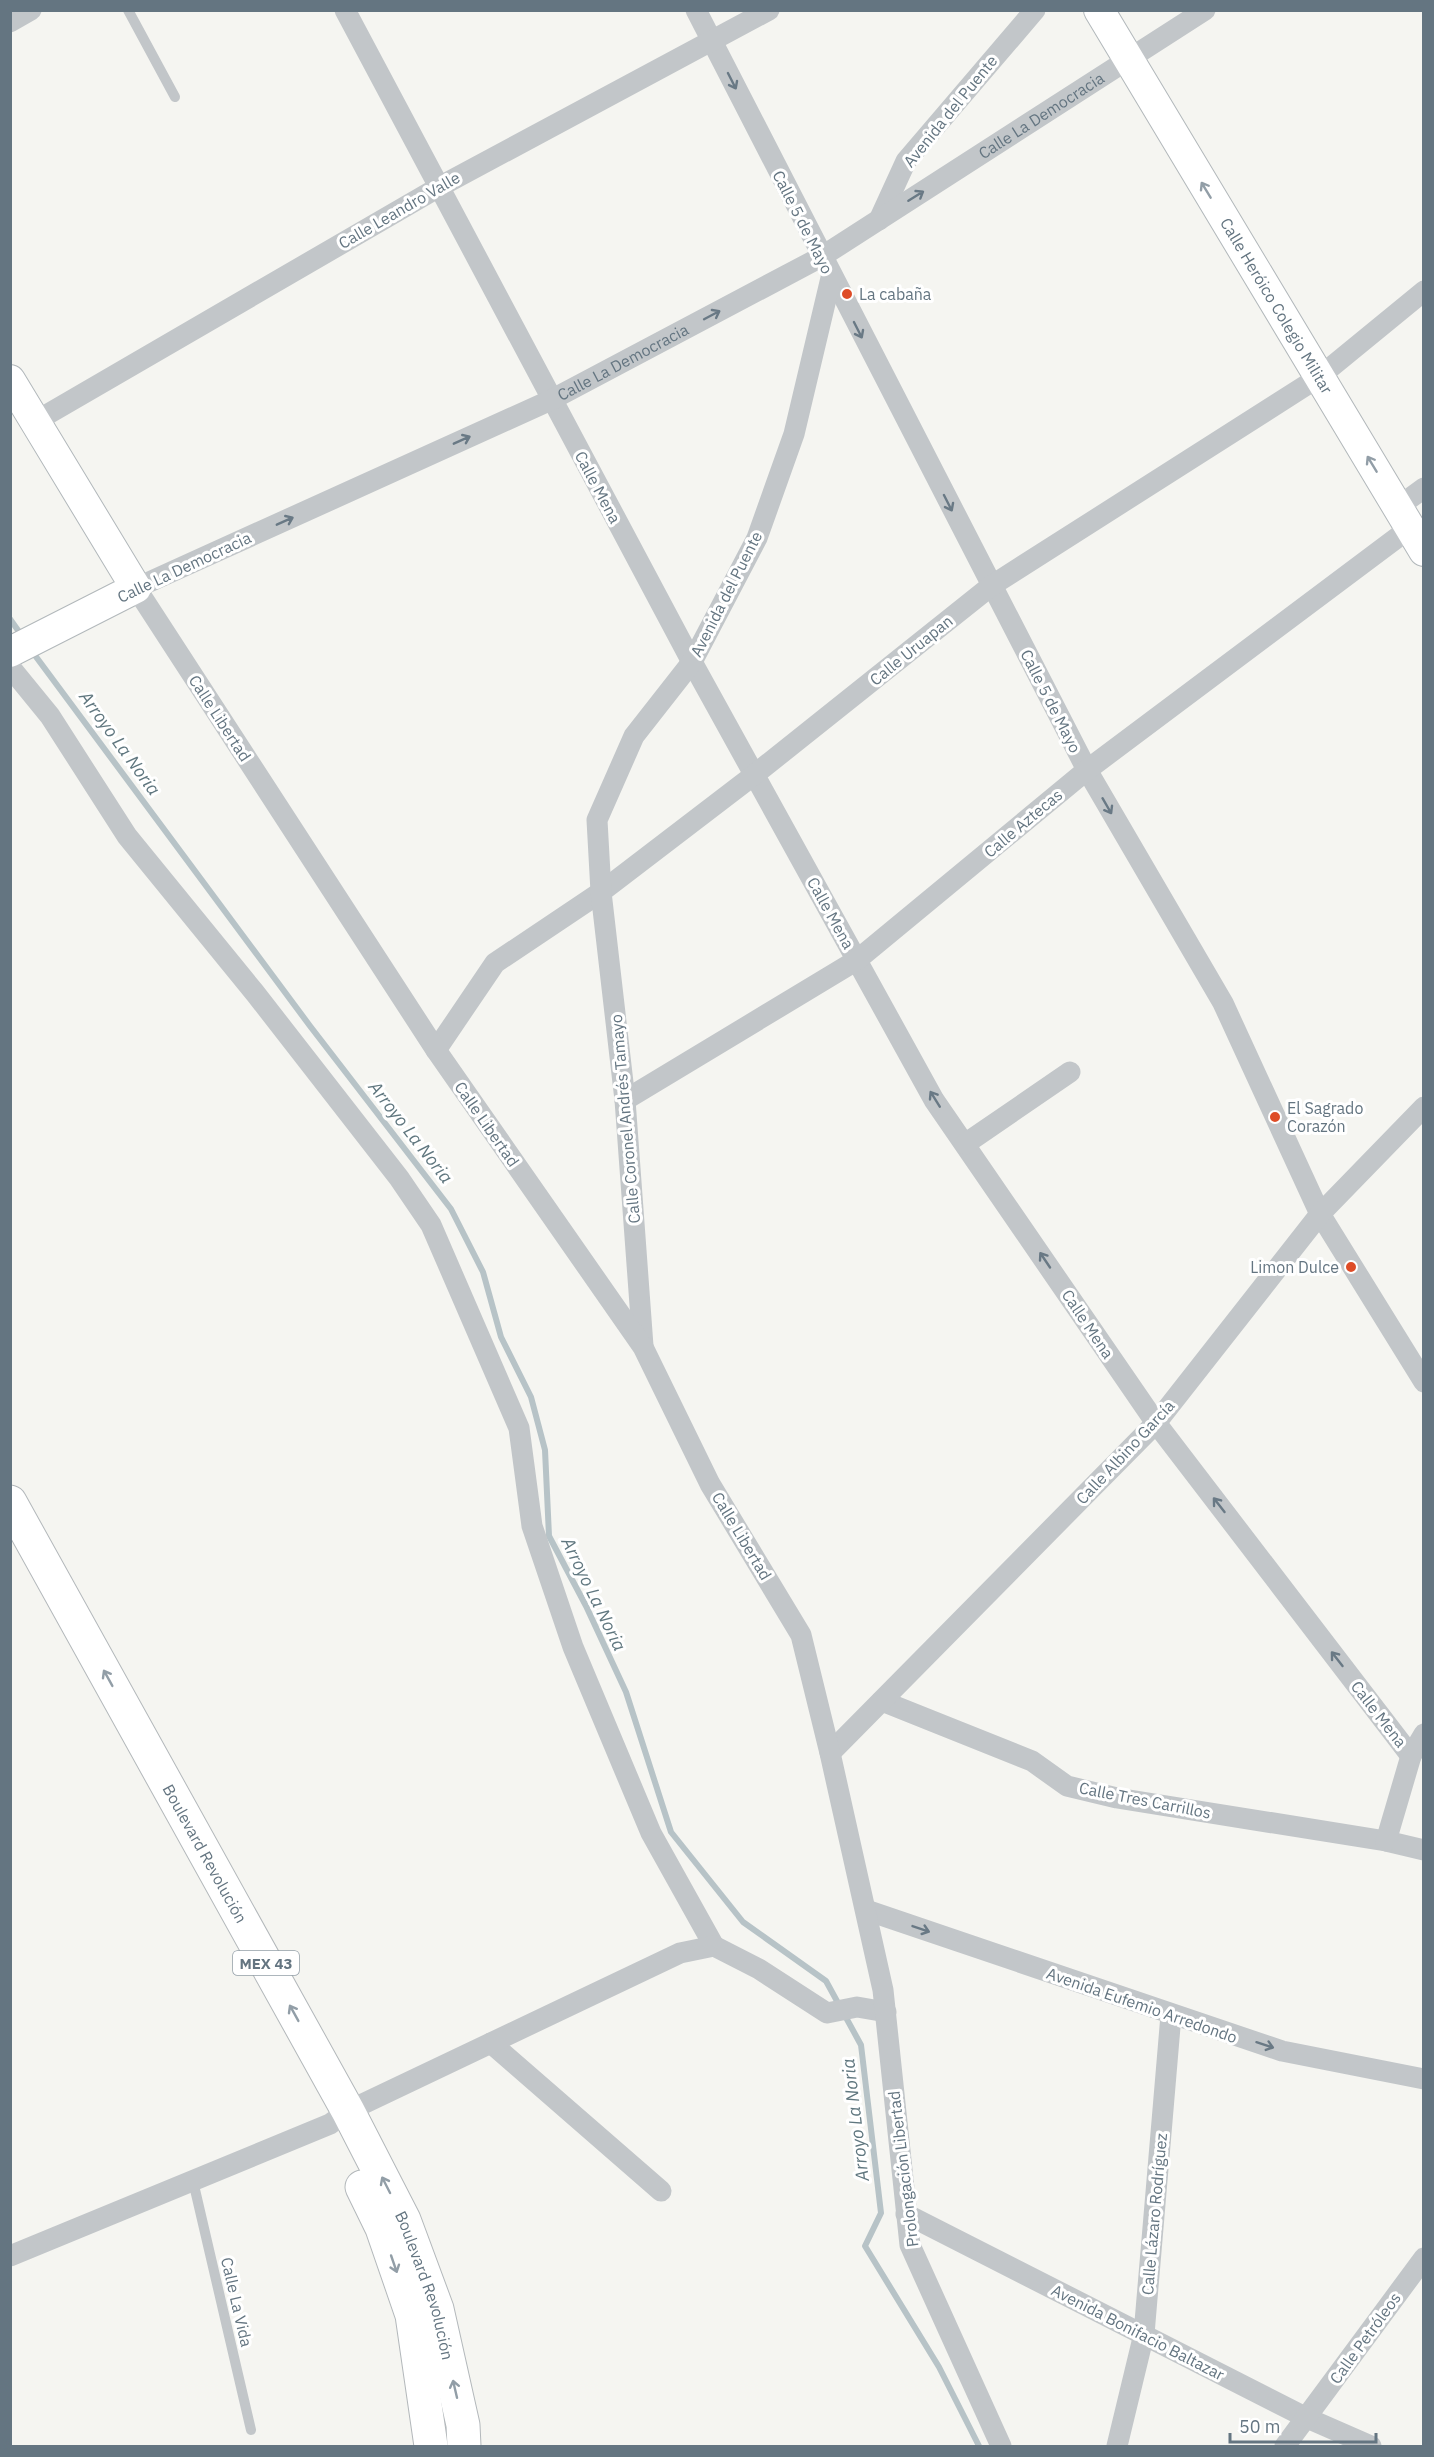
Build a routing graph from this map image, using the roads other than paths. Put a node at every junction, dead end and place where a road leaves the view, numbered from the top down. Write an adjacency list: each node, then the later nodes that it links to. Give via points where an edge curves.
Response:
1 (31, 10): 9 (street)
2 (128, 10): 12 (lane)
3 (345, 10): 13 (street, Calle Mena)
4 (696, 10): 10 (street, Calle 5 de Mayo)
5 (769, 10): 10 (street, Calle Leandro Valle)
6 (1035, 10): 14 (street, Avenida del Puente, via 906,161)
7 (1099, 10): 11 (main road, Calle Heróico Colegio Militar)
8 (1205, 10): 11 (street, Calle La Democracia)
9 (10, 22)
10 (711, 41): 13 (street, Calle Leandro Valle); 15 (street, Calle 5 de Mayo, one-way to 15)
11 (1128, 61): 14 (street, Calle La Democracia, one-way to 11); 18 (main road, Calle Heróico Colegio Militar, one-way to 11)
12 (175, 97)
13 (439, 187): 20 (street, Calle Mena); 21 (street, Calle Leandro Valle)
14 (879, 220): 15 (street, Calle La Democracia)
15 (821, 257): 16 (street, Calle 5 de Mayo); 20 (street, Calle La Democracia, one-way to 15)
16 (831, 278): 24 (street, Calle 5 de Mayo, one-way to 24); 27 (street, Avenida del Puente, via 794,434 779,476 756,538)
17 (1424, 291): 18 (street, Calle Uruapan)
18 (1319, 377): 23 (main road, Calle Heróico Colegio Militar, one-way to 18); 24 (street, Calle Uruapan)
19 (10, 380): 21 (main road, Calle Libertad)
20 (551, 400): 25 (street, Calle La Democracia, one-way to 20); 27 (street, Calle Mena)
21 (36, 421): 25 (main road, Calle Libertad)
22 (1424, 488): 23 (street, Calle Aztecas)
23 (1410, 528): 28 (street, Calle Aztecas)
24 (991, 586): 28 (street, Calle 5 de Mayo); 29 (street, Calle Uruapan)
25 (136, 588): 26 (main road, Calle La Democracia, via 50,631); 32 (street, Calle Libertad)
26 (12, 657): 51 (street, via 127,836 262,1002 399,1178 431,1226 519,1428 532,1526 573,1647 651,1833)
27 (692, 662): 29 (street, Calle Mena); 30 (street, Avenida del Puente, via 634,736 597,820)
28 (1087, 770): 31 (street, Calle Aztecas); 37 (street, Calle 5 de Mayo, one-way to 37, via 1222,1003)
29 (754, 775): 30 (street, Calle Uruapan); 31 (street, Calle Mena)
30 (601, 892): 32 (street, Calle Uruapan, via 495,963); 34 (street, Calle Coronel Andrés Tamayo)
31 (857, 960): 34 (street, Calle Aztecas); 36 (street, Calle Mena, one-way to 31, via 934,1100)
32 (436, 1050): 38 (street, Calle Libertad)
33 (1070, 1072): 36 (street)
34 (625, 1100): 38 (street, Calle Coronel Andrés Tamayo)
35 (1424, 1107): 37 (street, Calle Albino García)
36 (965, 1144): 40 (street, Calle Mena, one-way to 36)
37 (1320, 1214): 39 (street, Calle 5 de Mayo); 40 (street, Calle Albino García)
38 (643, 1347): 45 (street, Calle Libertad, via 711,1484 801,1635)
39 (1424, 1382)
40 (1156, 1423): 43 (street, Calle Albino García); 46 (street, Calle Mena, one-way to 40)
41 (10, 1502): 47 (main road, Boulevard Revolución / MEX 43, one-way to 41)
42 (10, 1546): 47 (main road, Boulevard Revolución / MEX 43)
43 (882, 1701): 45 (street, Calle Albino García); 48 (street, Calle Tres Carrillos, via 1032,1761 1067,1786 1117,1798)
44 (1424, 1734): 46 (street)
45 (830, 1753): 50 (street, Calle Libertad)
46 (1412, 1756): 48 (street)
47 (145, 1766): 56 (main road, Boulevard Revolución / MEX 43)
48 (1386, 1841): 49 (street, Calle Tres Carrillos)
49 (1424, 1850)
50 (866, 1910): 52 (street, Prolongación Libertad); 53 (street, Avenida Eufemio Arredondo, one-way to 53)
51 (714, 1946): 52 (street, via 827,2013 857,2007); 54 (street, via 680,1953)
52 (886, 2012): 59 (street, Prolongación Libertad)
53 (1171, 2015): 55 (street, Avenida Eufemio Arredondo, one-way to 55, via 1282,2051); 62 (street, Calle Lázaro Rodríguez)
54 (491, 2043): 56 (street); 58 (street)
55 (1424, 2079)
56 (339, 2117): 57 (street); 65 (main road, Boulevard Revolución / MEX 43, one-way to 65, via 338,2136 382,2228 412,2315); 66 (main road, Boulevard Revolución / MEX 43, one-way to 56, via 463,2424 437,2309 404,2220)
57 (193, 2181): 60 (street); 64 (lane, Calle La Vida)
58 (661, 2191)
59 (906, 2214): 62 (street, Avenida Bonifacio Baltazar); 67 (street, Prolongación Libertad, via 910,2245)
60 (10, 2256)
61 (1424, 2258): 63 (street, Calle Petróleos)
62 (1144, 2334): 63 (street, Avenida Bonifacio Baltazar); 68 (street, Calle Lázaro Rodríguez)
63 (1307, 2418): 69 (street, Calle Petróleos); 70 (street, Avenida Bonifacio Baltazar)
64 (251, 2430)
65 (431, 2446)
66 (464, 2446)
67 (1001, 2446)
68 (1117, 2446)
69 (1285, 2446)
70 (1371, 2446)

